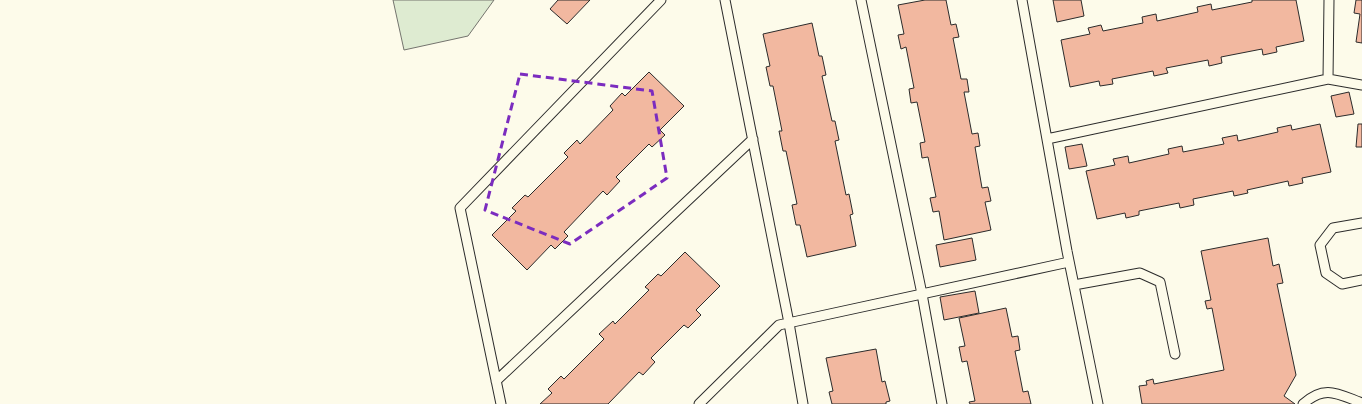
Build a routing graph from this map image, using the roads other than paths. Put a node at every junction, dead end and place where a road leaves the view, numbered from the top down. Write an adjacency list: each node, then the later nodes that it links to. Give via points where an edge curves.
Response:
1 (661, 0): 17 (lane, via 460,208)
2 (725, 0): 9 (lane)
3 (861, 0): 14 (lane)
4 (1022, 0): 8 (lane)
5 (1329, 0): 6 (lane)
6 (1328, 79): 7 (lane); 8 (lane)
7 (1362, 85)
8 (1047, 139): 11 (lane)
9 (752, 140): 15 (lane); 17 (lane)
10 (1362, 222): 12 (lane, via 1333,228 1320,245 1326,273 1342,284)
11 (1069, 262): 13 (lane); 14 (lane)
12 (1362, 280)
13 (1074, 285): 16 (lane, via 1140,273 1160,282); 23 (lane)
14 (922, 294): 15 (lane); 22 (lane)
15 (789, 323): 20 (lane, via 779,325); 21 (lane)
16 (1175, 354)
17 (496, 381): 19 (lane)
18 (1362, 403): 24 (lane, via 1334,392 1320,392)
19 (500, 404)
20 (699, 404)
21 (803, 404)
22 (942, 404)
23 (1098, 404)
24 (1302, 404)

